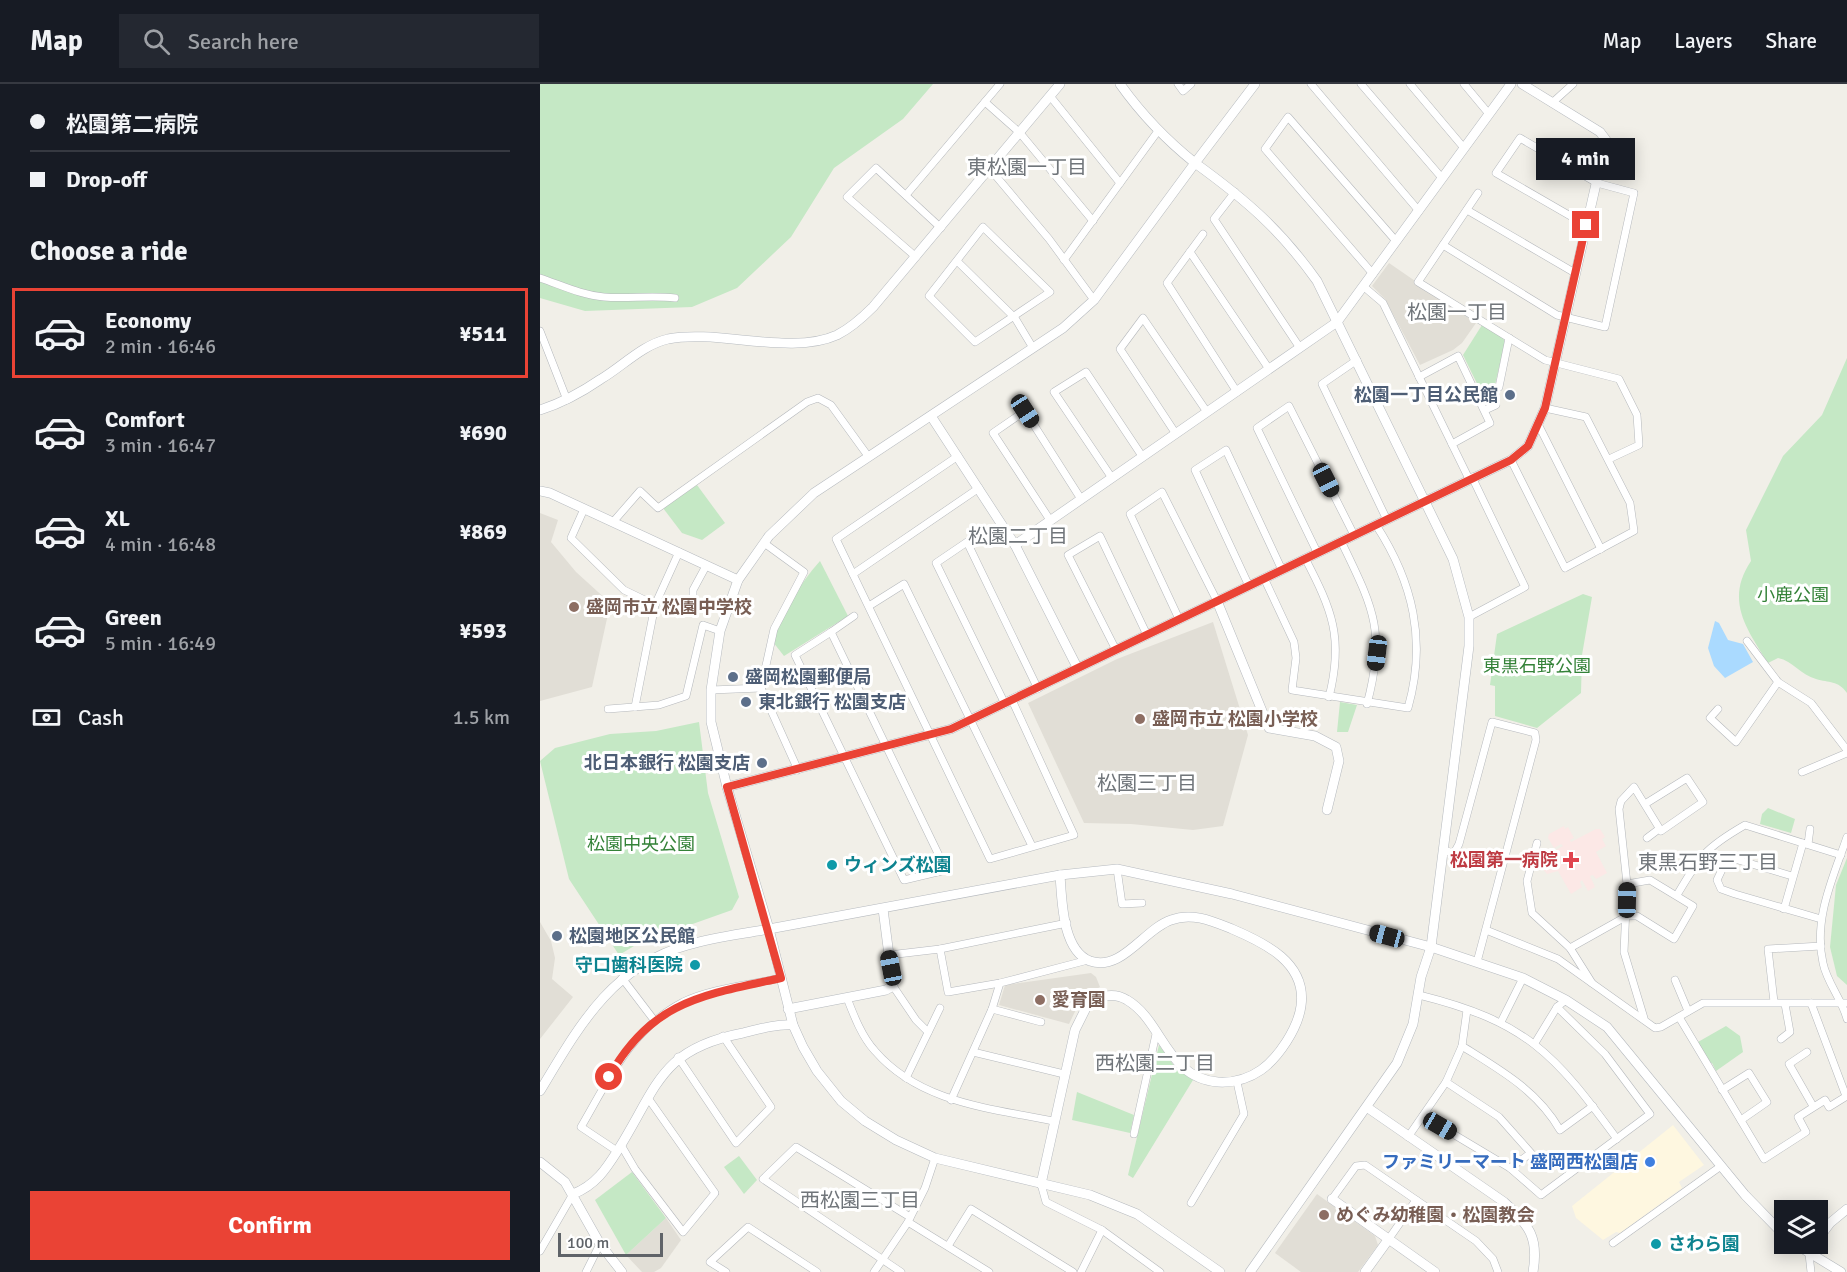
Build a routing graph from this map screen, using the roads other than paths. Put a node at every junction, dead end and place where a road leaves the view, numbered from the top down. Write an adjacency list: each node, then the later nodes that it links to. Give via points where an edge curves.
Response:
1 (1000, 84): 15 (street)
2 (1060, 84): 14 (street)
3 (1121, 84): 18 (street)
4 (1178, 84): 5 (street, via 1183,91)
5 (1191, 84)
6 (1255, 84): 21 (street)
7 (1311, 84): 30 (street)
8 (1361, 84): 23 (street)
9 (1410, 84): 20 (street)
10 (1464, 84): 17 (street)
11 (1511, 84): 17 (street)
12 (1522, 84): 16 (street)
13 (1574, 84): 16 (street)
14 (1050, 96): 19 (street); 24 (street)
15 (985, 102): 19 (street); 28 (street)
16 (1551, 103): 25 (street, via 1605,137)
17 (1489, 114): 20 (street)
18 (1158, 131): 21 (street); 24 (street)
19 (1020, 133): 22 (street); 31 (street)
20 (1464, 148): 23 (street)
21 (1195, 163): 26 (street); 46 (street)
22 (990, 169): 33 (street); 39 (street)
23 (1442, 178): 30 (street)
24 (1120, 183): 31 (street)
25 (1597, 183): 32 (street); 32 (street, via 1520,138 1496,173); 47 (street, via 1634,192 1605,327)
26 (1235, 192): 49 (street, via 1293,248 1317,281); 53 (street, via 1214,219)
27 (1478, 193): 29 (street)
28 (906, 195): 33 (street); 38 (street, via 876,168 847,196)
29 (1467, 210): 36 (street); 41 (street)
30 (1419, 211): 35 (street)
31 (1093, 220): 39 (street)
32 (1586, 225): 41 (street)
33 (941, 228): 38 (street)
34 (1203, 234): 37 (street)
35 (1396, 241): 42 (street); 42 (street, via 1288,117 1265,149)
36 (1443, 245): 47 (street); 51 (street, via 1418,282)
37 (1190, 252): 56 (street); 59 (street, via 1167,283)
38 (916, 257): 60 (street, via 873,307 836,335 817,341 668,339 650,345)
39 (1064, 260): 46 (street)
40 (958, 262): 48 (street); 48 (street, via 929,296 975,342); 48 (street, via 983,227 1050,292)
41 (1575, 273): 47 (street)
42 (1373, 274): 44 (street)
43 (540, 278): 45 (street, via 604,297)
44 (1363, 286): 49 (street); 57 (street, via 1383,303)
45 (675, 298)
46 (1094, 300): 52 (street)
47 (1565, 317): 55 (street)
48 (1015, 318): 52 (street)
49 (1337, 322): 53 (street); 54 (street)
50 (540, 331): 60 (street)
51 (1509, 338): 55 (street); 58 (street)
52 (1033, 348): 66 (street)
53 (1300, 348): 56 (street)
54 (1357, 360): 80 (street); 83 (street, via 1322,384)
55 (1555, 363): 62 (street); 73 (street, via 1619,379 1637,415 1639,445)
56 (1269, 369): 59 (street)
57 (1419, 377): 64 (street, via 1458,356); 69 (street)
58 (1499, 387)
59 (1237, 392): 65 (street)
60 (567, 400): 63 (street)
61 (1496, 405): 64 (street)
62 (1545, 408): 67 (street); 73 (street, via 1586,417)
63 (540, 410)
64 (1485, 410): 69 (street, via 1490,423)
65 (1207, 412): 68 (street); 68 (street, via 1143,318 1120,350)
66 (931, 416): 70 (street); 71 (street)
67 (1539, 426): 74 (street, via 1528,446); 90 (street)
68 (1176, 434): 72 (street)
69 (1452, 444): 76 (street)
70 (868, 456): 84 (street, via 831,405 818,398 658,508 640,491); 88 (street, via 814,493)
71 (958, 456): 77 (street); 96 (street, via 836,539)
72 (1142, 456): 75 (street); 75 (street, via 1086,372 1054,392)
73 (1609, 459): 90 (street, via 1630,503 1634,531)
74 (1511, 460): 76 (street); 90 (street, via 1565,568)
75 (1112, 478): 79 (street)
76 (1471, 478): 80 (street); 105 (street, via 1525,587)
77 (979, 488): 89 (street); 96 (street)
78 (540, 491): 81 (street)
79 (1081, 499): 82 (street); 82 (street, via 1025,411 993,433)
80 (1424, 502): 83 (street); 105 (street, via 1453,560)
81 (584, 509): 84 (street); 102 (street, via 571,538 624,590)
82 (1050, 520): 89 (street)
83 (1387, 520): 85 (street)
84 (612, 522): 91 (street)
85 (1376, 525): 86 (street); 119 (street, via 1414,609 1418,647 1408,708)
86 (1354, 535): 87 (street); 92 (street, via 1289,406 1257,428)
87 (1341, 541): 92 (street); 119 (street, via 1367,593 1376,624 1377,653)
88 (764, 543): 98 (street); 114 (street, via 804,573 774,629)
89 (1015, 544): 112 (street)
90 (1601, 549)
91 (679, 552): 94 (street); 102 (street)
92 (1317, 552): 93 (street)
93 (1305, 558): 95 (street); 117 (street, via 1335,623 1336,658)
94 (706, 566): 98 (street); 100 (street)
95 (1282, 570): 97 (street); 99 (street, via 1226,450 1195,470)
96 (853, 574): 103 (street)
97 (1264, 578): 99 (street); 117 (street, via 1294,642 1292,690)
98 (738, 580): 107 (street)
99 (1249, 586): 101 (street)
100 (693, 597)
101 (1217, 601): 106 (street); 106 (street, via 1162,492 1130,514); 132 (street, via 1269,728 1315,736 1336,747 1339,761)
102 (655, 604): 120 (street)
103 (869, 606): 123 (street, via 904,585); 124 (street)
104 (854, 616): 108 (street)
105 (1469, 616): 140 (street, via 1466,676)
106 (1179, 619): 109 (street)
107 (720, 631): 116 (street); 120 (street, via 703,625 686,696 659,705)
108 (831, 632): 125 (street); 127 (street, via 795,655)
109 (1147, 635): 111 (street); 111 (street, via 1100,536 1068,555)
110 (1747, 641): 113 (street)
111 (1116, 650): 112 (street)
112 (1077, 668): 115 (street)
113 (1778, 682): 122 (street, via 1736,742 1710,718); 126 (street, via 1811,703)
114 (761, 688): 116 (street); 128 (street)
115 (1038, 689): 118 (street); 118 (street, via 968,542 936,563)
116 (711, 690): 130 (street, via 711,722)
117 (1329, 697): 119 (street)
118 (1009, 702): 123 (street); 139 (street, via 1074,835)
119 (1367, 704)
120 (635, 707): 121 (street)
121 (608, 709)
122 (1718, 709)
123 (970, 720): 124 (street); 139 (street)
124 (931, 734): 125 (street); 139 (street, via 990,859)
125 (888, 746): 127 (street); 127 (street, via 946,870 904,880)
126 (1847, 752): 129 (street)
127 (843, 759): 128 (street)
128 (798, 770): 130 (street)
129 (1802, 772)
130 (727, 787): 153 (street)
131 (1645, 804): 133 (street); 133 (street, via 1687,777 1703,802); 145 (street, via 1634,787 1619,809)
132 (1328, 810)
133 (1659, 829): 135 (street)
134 (1810, 829): 138 (street)
135 (1647, 837)
136 (1847, 837): 141 (street)
137 (1537, 843): 157 (street, via 1527,881 1532,913)
138 (1805, 843): 141 (street); 144 (street); 146 (street, via 1745,825 1700,857)
139 (1032, 846)
140 (1443, 850): 154 (street, via 1454,853 1459,844 1492,722 1535,733); 156 (street)
141 (1841, 855): 151 (street)
142 (1117, 869): 143 (street); 147 (street, via 1122,904); 156 (street, via 1232,894)
143 (1059, 875): 148 (street); 152 (street)
144 (1792, 876): 149 (street); 149 (street, via 1728,857 1718,880 1721,889)
145 (1627, 884): 146 (street, via 1650,880); 150 (street)
146 (1677, 895): 150 (street, via 1694,906 1674,939 1636,916)
147 (1142, 903)
148 (883, 909): 153 (street); 159 (street)
149 (1784, 909): 151 (street)
150 (1627, 916): 157 (street); 183 (street, via 1624,952)
151 (1821, 918): 155 (street)
152 (1067, 923): 158 (street); 160 (street, via 1073,946)
153 (769, 929): 162 (street, via 687,945); 163 (street)
154 (1486, 930): 161 (street); 167 (street, via 1558,960)
155 (1821, 946): 172 (street, via 1768,949); 174 (street, via 1823,965)
156 (1431, 947): 161 (street); 169 (street)
157 (1570, 948): 167 (street)
158 (940, 949): 159 (street); 166 (street, via 948,992)
159 (889, 956): 168 (street)
160 (1088, 960): 166 (street); 200 (street, via 1115,960 1159,926 1188,917 1218,923 1275,950 1298,976 1302,997 1299,1018 1269,1064)
161 (1477, 962): 164 (street)
162 (622, 978): 185 (street); 203 (street, via 598,1000)
163 (781, 978): 178 (street); 185 (street, via 685,1001)
164 (1523, 978): 171 (street); 187 (street)
165 (1675, 980): 181 (street)
166 (1000, 983): 179 (street)
167 (1592, 983): 183 (street)
168 (893, 986): 170 (street); 189 (street)
169 (1419, 995): 180 (street); 209 (street, via 1413,1024 1397,1063)
170 (847, 998): 178 (street); 199 (street, via 874,1050)
171 (1566, 1000): 176 (street); 219 (street, via 1607,1027)
172 (1774, 1002): 175 (street); 181 (street, via 1703,1003)
173 (1811, 1003): 174 (street); 175 (street); 204 (street)
174 (1845, 1003): 184 (street)
175 (1785, 1004): 192 (street, via 1790,1032)
176 (1557, 1007): 193 (street); 215 (street, via 1605,1054 1650,1114)
177 (940, 1008): 189 (street)
178 (788, 1009): 188 (street)
179 (992, 1009): 186 (street); 195 (street)
180 (1467, 1010): 187 (street); 194 (street)
181 (1688, 1011): 182 (street)
182 (1679, 1017): 183 (street, via 1655,1028); 202 (street)
183 (1644, 1018)
184 (1847, 1018)
185 (654, 1020): 216 (street, via 617,1062 580,1127)
186 (1041, 1022)
187 (1501, 1022): 193 (street)
188 (793, 1025): 191 (street); 217 (street, via 817,1071 841,1101 896,1140)
189 (928, 1032): 199 (street)
190 (1156, 1034): 198 (street, via 1128,1000 1100,996 1089,1002 1081,1014); 200 (street, via 1189,1072 1211,1081); 213 (street)
191 (723, 1036): 197 (street); 197 (street, via 771,1107 736,1143)
192 (1781, 1039)
193 (1535, 1043): 207 (street, via 1566,1071)
194 (1462, 1046): 201 (street); 207 (street, via 1516,1080 1537,1098 1560,1130)
195 (973, 1052): 198 (street); 206 (street)
196 (1807, 1052): 208 (street, via 1789,1064)
197 (678, 1057): 205 (street)
198 (1064, 1074): 212 (street)
199 (906, 1078): 206 (street)
200 (1237, 1082): 225 (street, via 1244,1113)
201 (1446, 1082): 210 (street); 220 (street, via 1499,1117 1531,1153)
202 (1722, 1090): 211 (street); 211 (street, via 1749,1073 1767,1102)
203 (540, 1091)
204 (1847, 1096): 208 (street, via 1829,1107 1824,1100)
205 (648, 1098): 216 (street); 216 (street, via 715,1193 683,1232)
206 (951, 1100): 212 (street)
207 (1593, 1106): 215 (street)
208 (1813, 1106): 211 (street, via 1798,1117 1806,1132 1764,1159)
209 (1368, 1108): 214 (street); 251 (street)
210 (1423, 1116): 214 (street); 220 (street)
211 (1741, 1120)
212 (1053, 1121): 221 (street)
213 (1134, 1134)
214 (1408, 1137): 255 (street, via 1523,1219 1537,1249)
215 (1617, 1139): 220 (street, via 1541,1195)
216 (619, 1148): 222 (street, via 600,1177)
217 (935, 1158): 221 (street); 227 (street)
218 (540, 1162): 222 (street, via 565,1182)
219 (1721, 1166): 228 (street); 234 (street)
220 (1510, 1168)
221 (1041, 1184): 230 (street, via 1046,1202); 250 (street, via 1090,1195 1137,1214)
222 (573, 1194): 232 (street); 235 (street)
223 (1332, 1199): 224 (street, via 1356,1166 1365,1165); 233 (street)
224 (1416, 1200): 233 (street); 254 (street, via 1476,1241 1493,1259)
225 (1191, 1203)
226 (1847, 1209): 229 (street)
227 (909, 1220): 236 (street); 239 (street); 239 (street, via 796,1146 763,1179)
228 (1774, 1224)
229 (1828, 1226)
230 (1102, 1230): 248 (street); 249 (street)
231 (540, 1231): 232 (street)
232 (548, 1235): 237 (street)
233 (1388, 1240): 252 (street); 253 (street)
234 (1613, 1243)
235 (600, 1244): 240 (street); 241 (street)
236 (948, 1246): 246 (street); 247 (street, via 971,1209)
237 (540, 1251)
238 (1809, 1254): 256 (street); 257 (street)
239 (882, 1260): 244 (street); 245 (street)
240 (586, 1272)
241 (622, 1272)
242 (726, 1272): 243 (street, via 711,1262 748,1227)
243 (817, 1272)
244 (874, 1272)
245 (901, 1272)
246 (989, 1272)
247 (1073, 1272)
248 (1081, 1272)
249 (1160, 1272)
250 (1220, 1272)
251 (1250, 1272)
252 (1365, 1272)
253 (1435, 1272)
254 (1498, 1272)
255 (1533, 1272)
256 (1812, 1272)
257 (1841, 1272)

